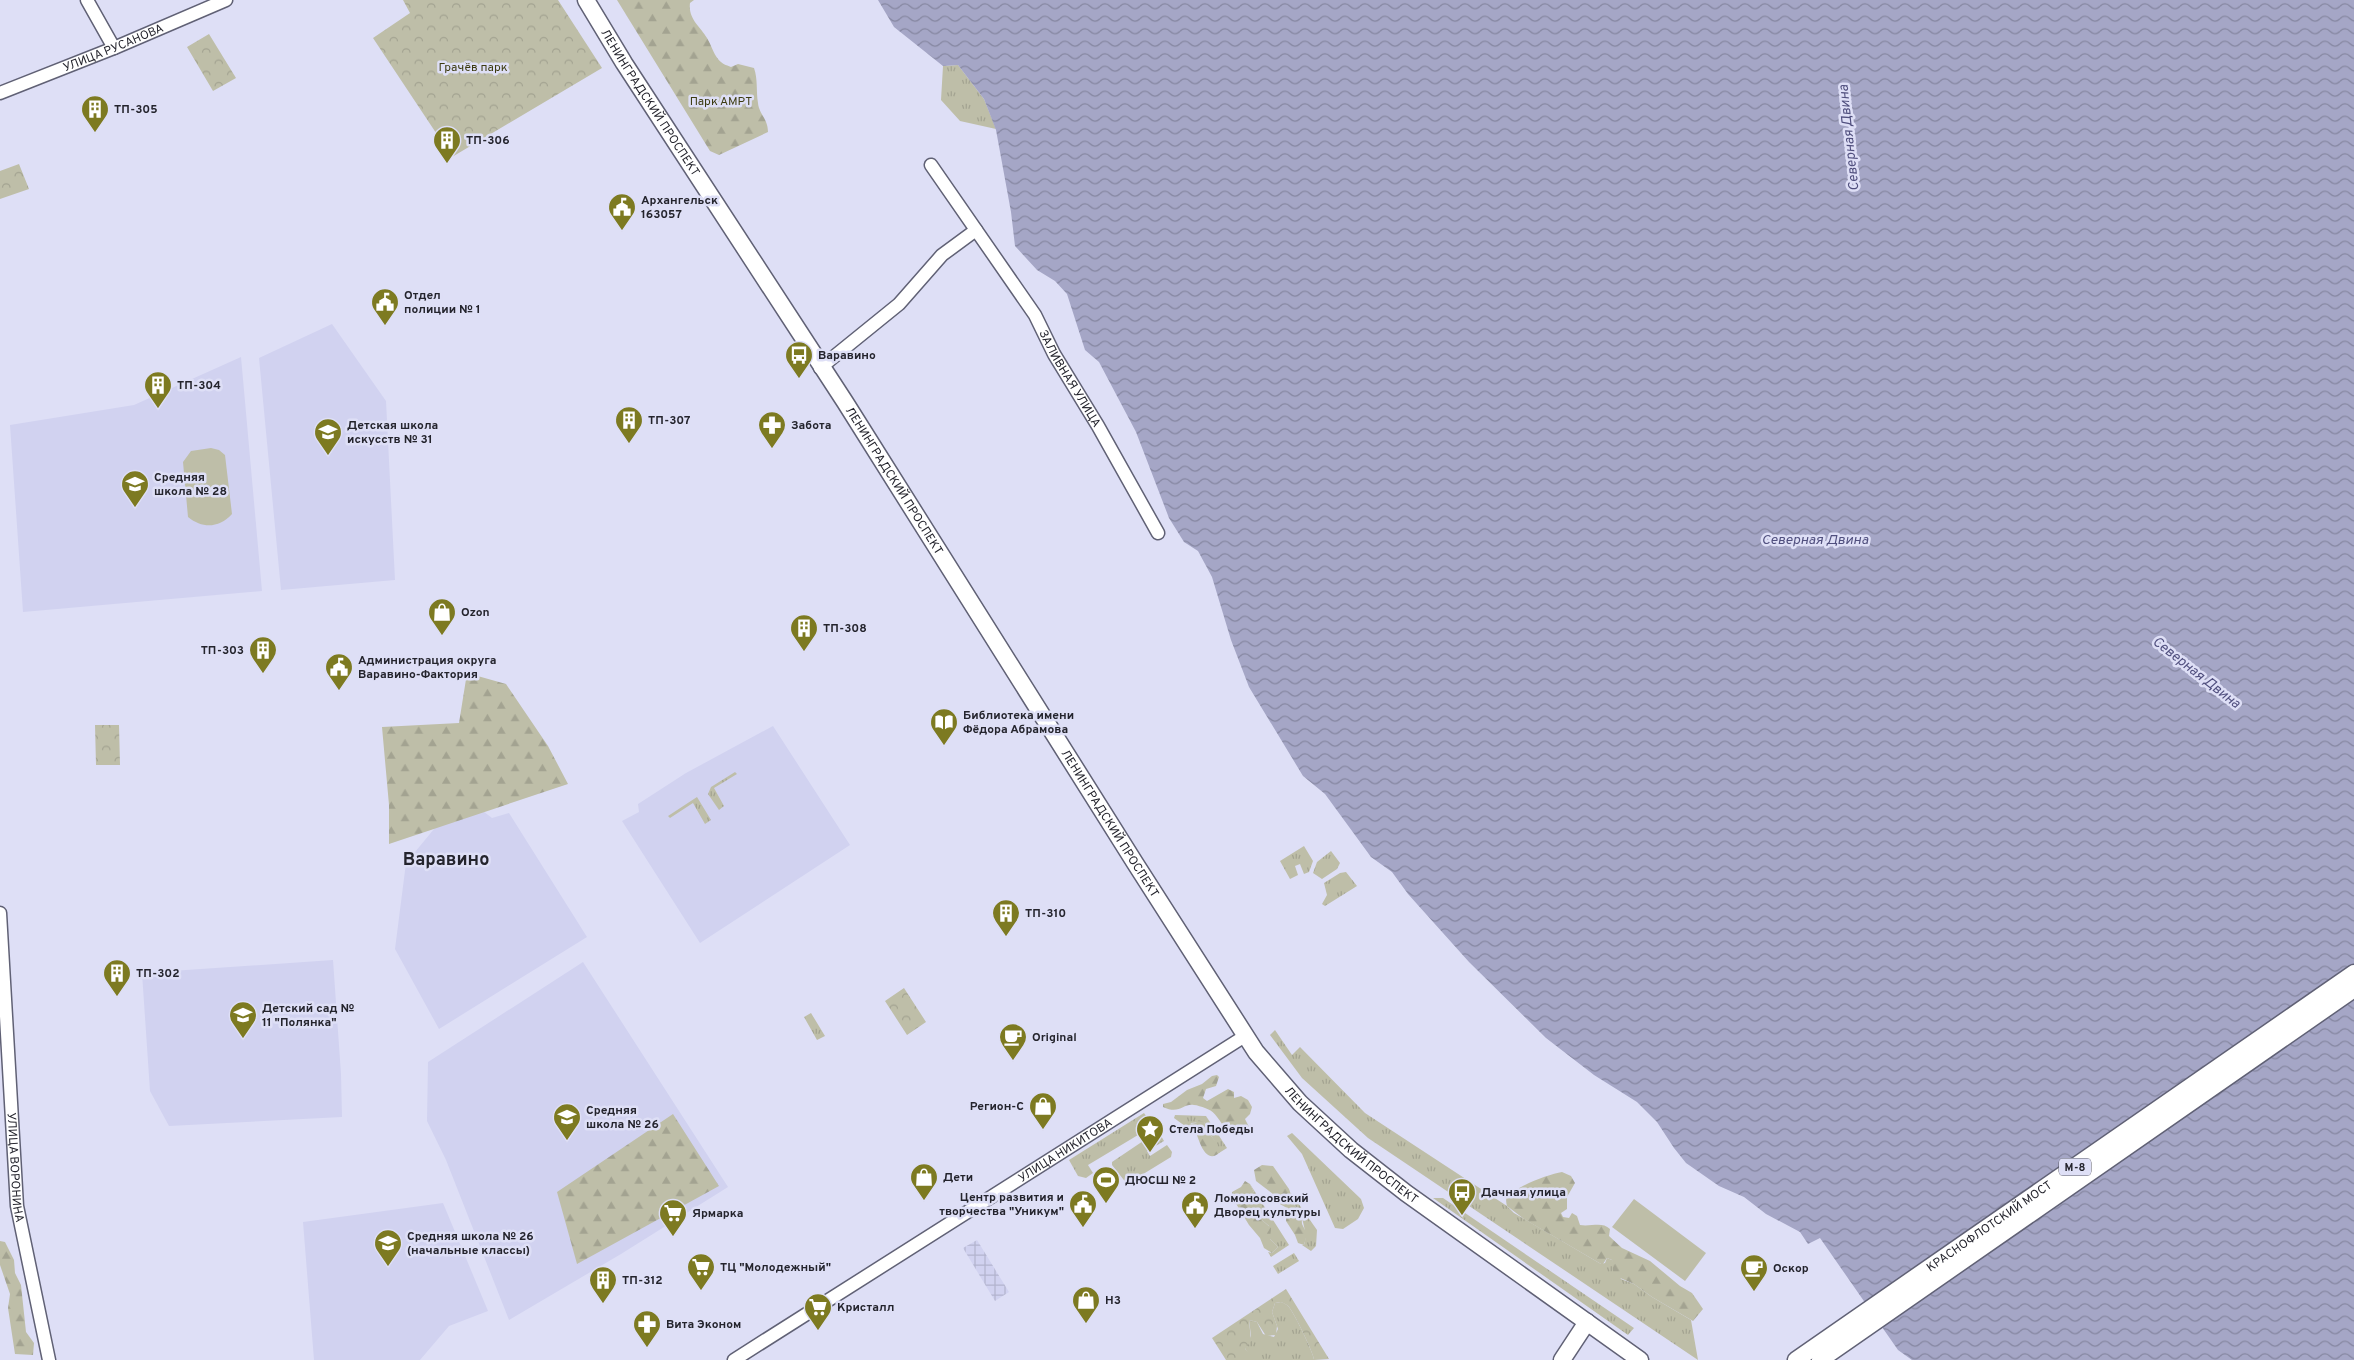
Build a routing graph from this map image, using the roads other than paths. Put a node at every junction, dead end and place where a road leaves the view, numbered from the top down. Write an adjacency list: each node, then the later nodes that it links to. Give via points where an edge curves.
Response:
1 (87, 0): 4 (street)
2 (226, 0): 4 (street, УЛИЦА РУСАНОВА)
3 (586, 0): 8 (main road, ЛЕНИНГРАДСКИЙ ПРОСПЕКТ, via 764,275)
4 (114, 48): 5 (street, УЛИЦА РУСАНОВА)
5 (0, 93)
6 (931, 165): 7 (street, ЗАЛИВНАЯ УЛИЦА)
7 (976, 230): 8 (street, via 942,255 899,304); 9 (street, ЗАЛИВНАЯ УЛИЦА, via 1035,315 1054,354)
8 (820, 368): 13 (main road, ЛЕНИНГРАДСКИЙ ПРОСПЕКТ, via 845,402)
9 (1158, 533)
10 (0, 913): 16 (street, УЛИЦА ВОРОНИНА, via 17,1206)
11 (2354, 973): 19 (main road, КРАСНОФЛОТСКИЙ МОСТ / М-8)
12 (2354, 990): 20 (main road, КРАСНОФЛОТСКИЙ МОСТ / М-8)
13 (1245, 1036): 14 (main road, ЛЕНИНГРАДСКИЙ ПРОСПЕКТ, via 1279,1081 1352,1150 1406,1193); 17 (street, УЛИЦА НИКИТОВА)
14 (1587, 1322): 15 (main road, ЛЕНИНГРАДСКИЙ ПРОСПЕКТ); 18 (main road)
15 (1628, 1357)
16 (49, 1360)
17 (734, 1360)
18 (1562, 1360)
19 (1796, 1360)
20 (1820, 1360)

